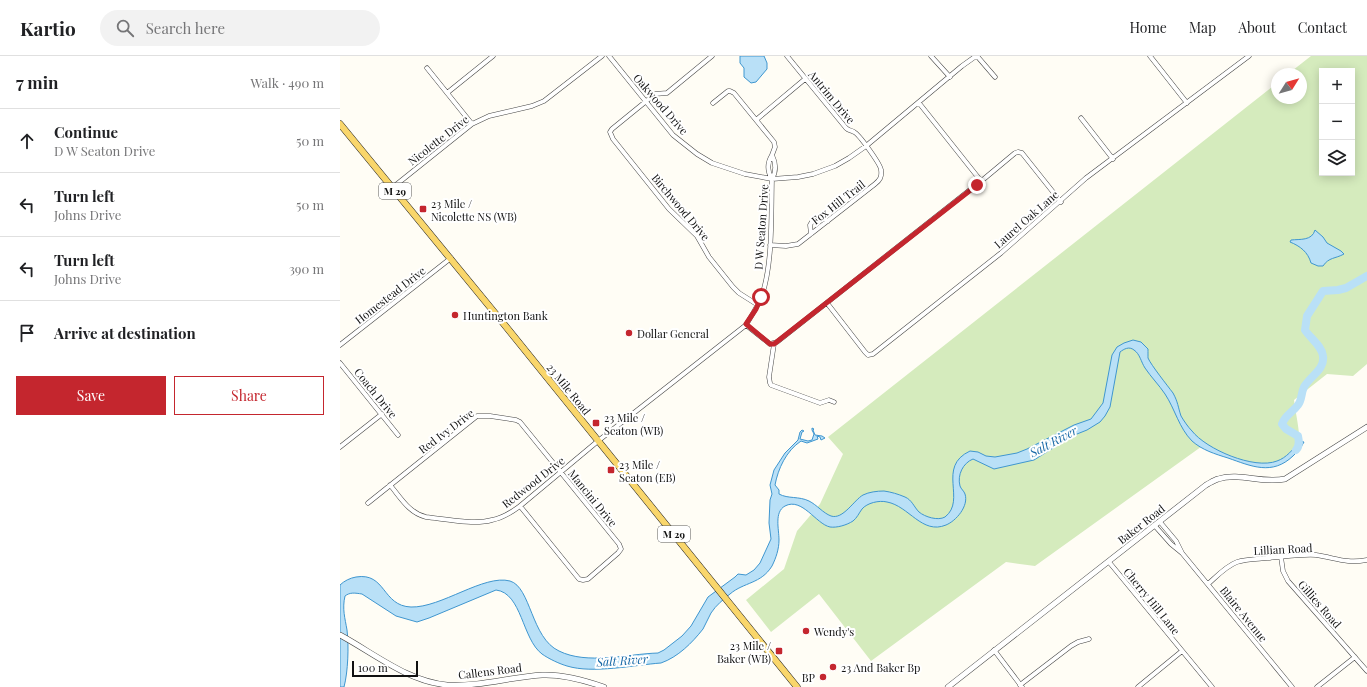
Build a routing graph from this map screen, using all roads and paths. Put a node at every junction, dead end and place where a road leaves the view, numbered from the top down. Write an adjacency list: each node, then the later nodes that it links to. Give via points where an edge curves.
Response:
1 (493, 56): 14 (street)
2 (602, 56): 22 (street, Nicolette Drive, via 544,101 488,116)
3 (610, 56): 15 (street, Oakwood Drive)
4 (712, 56): 15 (street, via 667,93 655,94)
5 (787, 56): 13 (street, Antrim Drive)
6 (931, 56): 11 (street)
7 (977, 56): 11 (street, D W Seaton Drive); 12 (street)
8 (1150, 56): 18 (street)
9 (1249, 56): 18 (street, Laurel Oak Lane)
10 (426, 68): 14 (street)
11 (950, 77): 17 (street, D W Seaton Drive)
12 (996, 77)
13 (805, 79): 20 (street); 23 (street, Antrim Drive, via 846,128 854,132)
14 (447, 93): 22 (street)
15 (646, 102): 26 (street, Oakwood Drive, via 673,134 697,154 721,166); 35 (street, Birchwood Drive, via 612,129 610,132 613,139 669,209 697,236 709,257 736,290)
16 (713, 103): 20 (street, via 728,91 732,92)
17 (919, 103): 23 (street, D W Seaton Drive); 27 (street)
18 (1187, 103): 25 (street, Laurel Oak Lane)
19 (1081, 118): 25 (street)
20 (756, 120): 24 (street, via 774,142)
21 (340, 124): 28 (main road, 23 Mile Road / M 29)
22 (472, 124): 28 (street, Nicolette Drive)
23 (866, 146): 26 (street, D W Seaton Drive, via 840,163 821,171 798,177); 30 (street, Fox Hill Trail, via 881,168 880,179)
24 (772, 155): 26 (street, via 775,161 775,174); 26 (street, via 768,160 768,173)
25 (1113, 159): 29 (street, Laurel Oak Lane, via 1086,178)
26 (772, 179): 32 (street, D W Seaton Drive)
27 (981, 181): 29 (street, via 1013,155 1022,153); 34 (street)
28 (392, 188): 33 (main road, 23 Mile Road / M 29)
29 (1060, 202): 34 (street, Laurel Oak Lane, via 1001,253 871,355 863,350)
30 (828, 221): 31 (street, Fox Hill Trail); 31 (street, via 819,217 813,220 810,225)
31 (811, 234): 32 (street, Fox Hill Trail, via 796,245)
32 (770, 246): 35 (street, D W Seaton Drive, via 767,277)
33 (451, 258): 38 (street, Homestead Drive); 45 (main road, 23 Mile Road / M 29)
34 (827, 303): 37 (street)
35 (758, 305): 36 (street, D W Seaton Drive)
36 (746, 324): 37 (street, via 770,344); 45 (street, D W Seaton Drive)
37 (774, 344): 40 (street, via 769,377 771,385 820,403 829,400)
38 (340, 345)
39 (340, 363): 41 (street, Coach Drive)
40 (834, 402)
41 (382, 414): 44 (street, Coach Drive); 46 (street)
42 (520, 422): 47 (street, Mancini Drive); 48 (street, Red Ivy Drive, via 477,416)
43 (1367, 427): 51 (street, Baker Road, via 1285,479 1271,481 1232,476 1216,479)
44 (398, 435)
45 (598, 441): 47 (street, Redwood Drive); 64 (main road, 23 Mile Road / M 29)
46 (340, 447)
47 (560, 473): 50 (street, Redwood Drive); 50 (street, Mancini Drive, via 621,549 588,578 579,579)
48 (390, 485): 49 (street, Red Ivy Drive); 50 (street, Redwood Drive, via 413,512 426,517 480,522 501,517)
49 (368, 503)
50 (520, 506)
51 (1160, 522): 52 (street, Baker Road); 53 (street, Blaire Avenue, via 1176,541)
52 (1155, 526): 53 (street, Blaire Avenue); 56 (street, Baker Road)
53 (1182, 553): 57 (street, Blaire Avenue)
54 (1281, 557): 55 (street, Lillian Road, via 1317,555 1345,562); 57 (street, Lillian Road, via 1236,562); 62 (street, Gillies Road, via 1283,571 1288,580)
55 (1367, 560)
56 (1109, 562): 60 (street, Baker Road); 61 (street, Cherry Hill Lane)
57 (1208, 584): 73 (street, Blaire Avenue)
58 (340, 635): 65 (street, Callens Road, via 410,676)
59 (1089, 639): 66 (street, via 1071,646)
60 (994, 650): 66 (street); 70 (street, Baker Road)
61 (1182, 651): 71 (street); 72 (street, Cherry Hill Lane)
62 (1356, 657): 63 (street, Gillies Road); 74 (street)
63 (1367, 671)
64 (791, 680): 68 (main road); 69 (main road, 23 Mile Road / M 29)
65 (448, 686): 67 (street, Callens Road, via 542,675 574,678)
66 (1021, 686)
67 (604, 687)
68 (791, 687)
69 (797, 687)
70 (948, 687)
71 (1138, 687)
72 (1212, 687)
73 (1292, 687)
74 (1317, 687)

